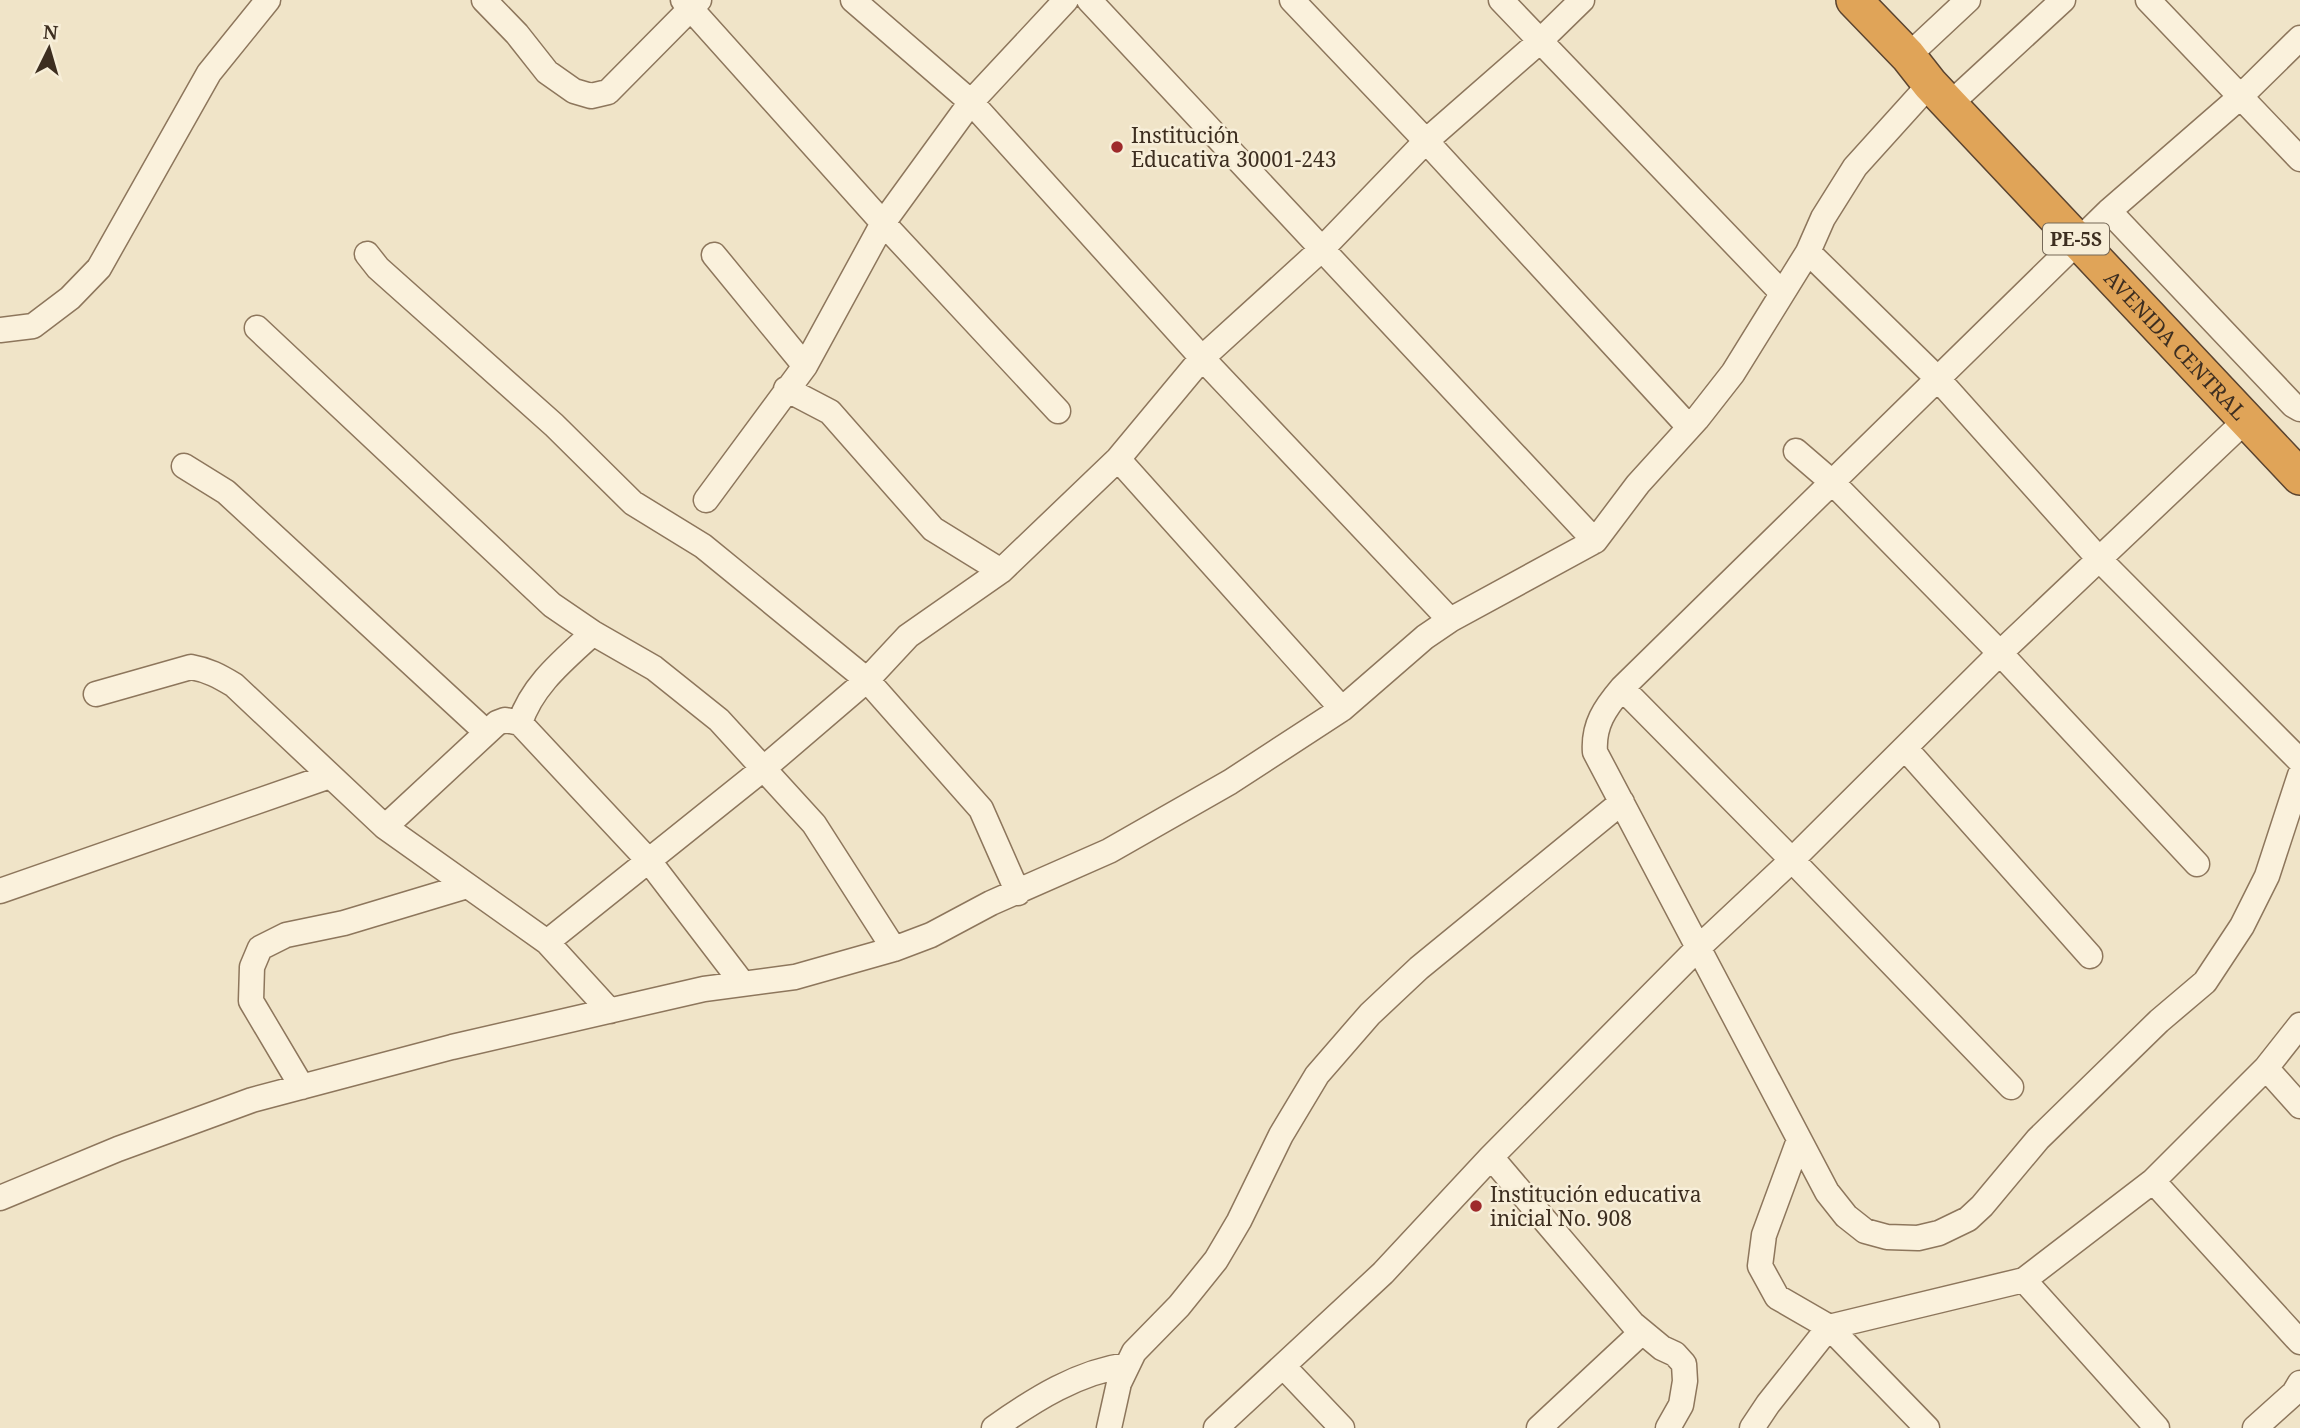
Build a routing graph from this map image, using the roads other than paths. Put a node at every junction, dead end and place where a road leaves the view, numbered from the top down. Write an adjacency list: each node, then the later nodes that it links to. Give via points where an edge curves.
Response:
1 (268, 0): 31 (street, via 209,73 99,268 33,326)
2 (484, 0): 13 (street, via 547,72 574,91 591,96 608,92)
3 (853, 0): 19 (street)
4 (1066, 0): 19 (street)
5 (1088, 0): 25 (street)
6 (1293, 0): 20 (street)
7 (1501, 0): 15 (street)
8 (1582, 0): 15 (street)
9 (1854, 0): 16 (highway, AVENIDA CENTRAL / PE-5S)
10 (1968, 0): 16 (street)
11 (2063, 0): 17 (street)
12 (2148, 0): 18 (street)
13 (691, 3): 23 (street)
14 (2300, 38): 18 (street)
15 (1539, 42): 20 (street); 29 (street)
16 (1908, 56): 17 (highway, AVENIDA CENTRAL / PE-5S)
17 (1939, 95): 24 (highway, AVENIDA CENTRAL / PE-5S); 26 (street, via 1854,167)
18 (2239, 97): 21 (street); 22 (street)
19 (971, 102): 23 (street); 32 (street)
20 (1426, 141): 25 (street); 39 (street)
21 (2300, 159)
22 (2109, 211): 24 (street); 36 (street)
23 (883, 223): 33 (street); 37 (street)
24 (2078, 242): 34 (street); 38 (highway, AVENIDA CENTRAL / PE-5S)
25 (1323, 248): 32 (street); 46 (street)
26 (1808, 253): 29 (street); 34 (street)
27 (367, 254): 52 (street, via 633,503 703,546)
28 (713, 255): 33 (street)
29 (1782, 293): 39 (street, via 1733,373)
30 (257, 328): 50 (street, via 552,605)
31 (0, 330)
32 (1202, 358): 41 (street); 49 (street)
33 (805, 366): 35 (street)
34 (1938, 379): 44 (street); 47 (street)
35 (786, 389): 45 (street); 48 (street, via 830,412 933,530)
36 (2300, 409)
37 (1058, 411)
38 (2246, 420): 43 (highway, AVENIDA CENTRAL / PE-5S); 47 (street)
39 (1689, 427): 46 (street)
40 (1796, 451): 44 (street)
41 (1118, 459): 48 (street); 55 (street)
42 (184, 466): 57 (street, via 226,492)
43 (2300, 477)
44 (1832, 482): 51 (street); 53 (street)
45 (706, 500)
46 (1595, 541): 49 (street)
47 (2099, 559): 51 (street); 59 (street)
48 (1001, 571): 52 (street, via 908,635)
49 (1450, 620): 55 (street)
50 (593, 633): 56 (street, via 550,674 525,706); 60 (street, via 676,685 719,720)
51 (2000, 653): 58 (street); 67 (street)
52 (867, 680): 60 (street); 70 (street, via 981,809)
53 (1622, 688): 63 (street, via 1606,707 1594,736 1595,752); 65 (street)
54 (96, 694): 62 (street, via 191,667 207,669 234,685)
55 (1342, 709): 70 (street, via 1230,782 1121,844)
56 (520, 723): 57 (street, via 505,720); 66 (street)
57 (486, 732): 64 (street)
58 (1905, 748): 65 (street); 74 (street)
59 (2300, 761)
60 (763, 769): 66 (street); 73 (street, via 814,824)
61 (2300, 775): 82 (street, via 2267,876 2242,926 2204,982 2038,1139 1968,1219 1918,1238 1865,1231 1828,1192)
62 (330, 776): 64 (street); 69 (street)
63 (1622, 802): 72 (street); 90 (street, via 1419,968 1352,1034 1317,1075 1216,1260 1133,1352)
64 (385, 827): 68 (street)
65 (1792, 860): 72 (street); 80 (street)
66 (649, 861): 71 (street); 75 (street)
67 (2197, 864)
68 (467, 886): 71 (street); 79 (street, via 344,923 286,935 260,948 252,967 251,1001)
69 (0, 891)
70 (1018, 893): 73 (street)
71 (547, 942): 76 (street)
72 (1698, 948): 82 (street); 83 (street)
73 (894, 949): 75 (street, via 795,977)
74 (2090, 956)
75 (743, 984): 76 (street)
76 (610, 1011): 79 (street)
77 (2300, 1025): 78 (street)
78 (2266, 1068): 81 (street); 84 (street)
79 (302, 1087): 85 (street, via 252,1100 118,1149)
80 (2011, 1087)
81 (2300, 1105)
82 (1799, 1140): 87 (street, via 1764,1235 1760,1266 1777,1297)
83 (1492, 1157): 88 (street); 91 (street, via 1383,1273)
84 (2153, 1181): 86 (street); 89 (street)
85 (0, 1198)
86 (2024, 1280): 87 (street); 101 (street)
87 (1829, 1327): 99 (street); 100 (street)
88 (1642, 1332): 97 (street); 98 (street, via 1684,1364 1681,1405)
89 (2300, 1342)
90 (1128, 1365): 93 (street, via 1074,1380); 94 (street, via 1119,1382)
91 (1283, 1366): 95 (street); 96 (street)
92 (2298, 1392): 102 (street)
93 (994, 1428)
94 (1109, 1428)
95 (1216, 1428)
96 (1342, 1428)
97 (1539, 1428)
98 (1668, 1428)
99 (1752, 1428)
100 (1927, 1428)
101 (2157, 1428)
102 (2255, 1428)

